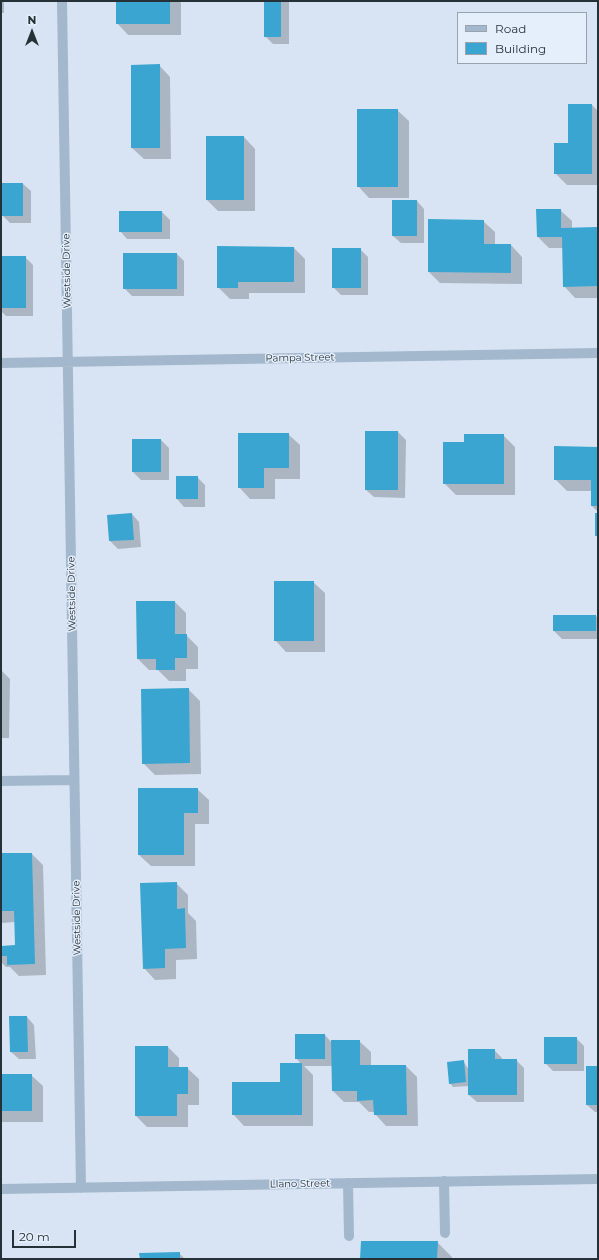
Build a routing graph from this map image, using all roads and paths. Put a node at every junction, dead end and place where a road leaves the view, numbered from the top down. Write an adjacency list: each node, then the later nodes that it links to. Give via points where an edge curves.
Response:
1 (62, 1): 3 (street, Westside Drive)
2 (598, 353): 3 (street, Pampa Street)
3 (68, 362): 4 (street, Pampa Street); 5 (street, Westside Drive)
4 (1, 363)
5 (74, 780): 6 (street); 10 (street, Westside Drive)
6 (1, 781)
7 (598, 1179): 8 (street, Llano Street)
8 (444, 1181): 9 (street, Llano Street); 12 (street)
9 (348, 1183): 10 (street, Llano Street); 13 (street)
10 (81, 1188): 11 (street, Llano Street)
11 (1, 1190)
12 (445, 1233)
13 (349, 1236)

